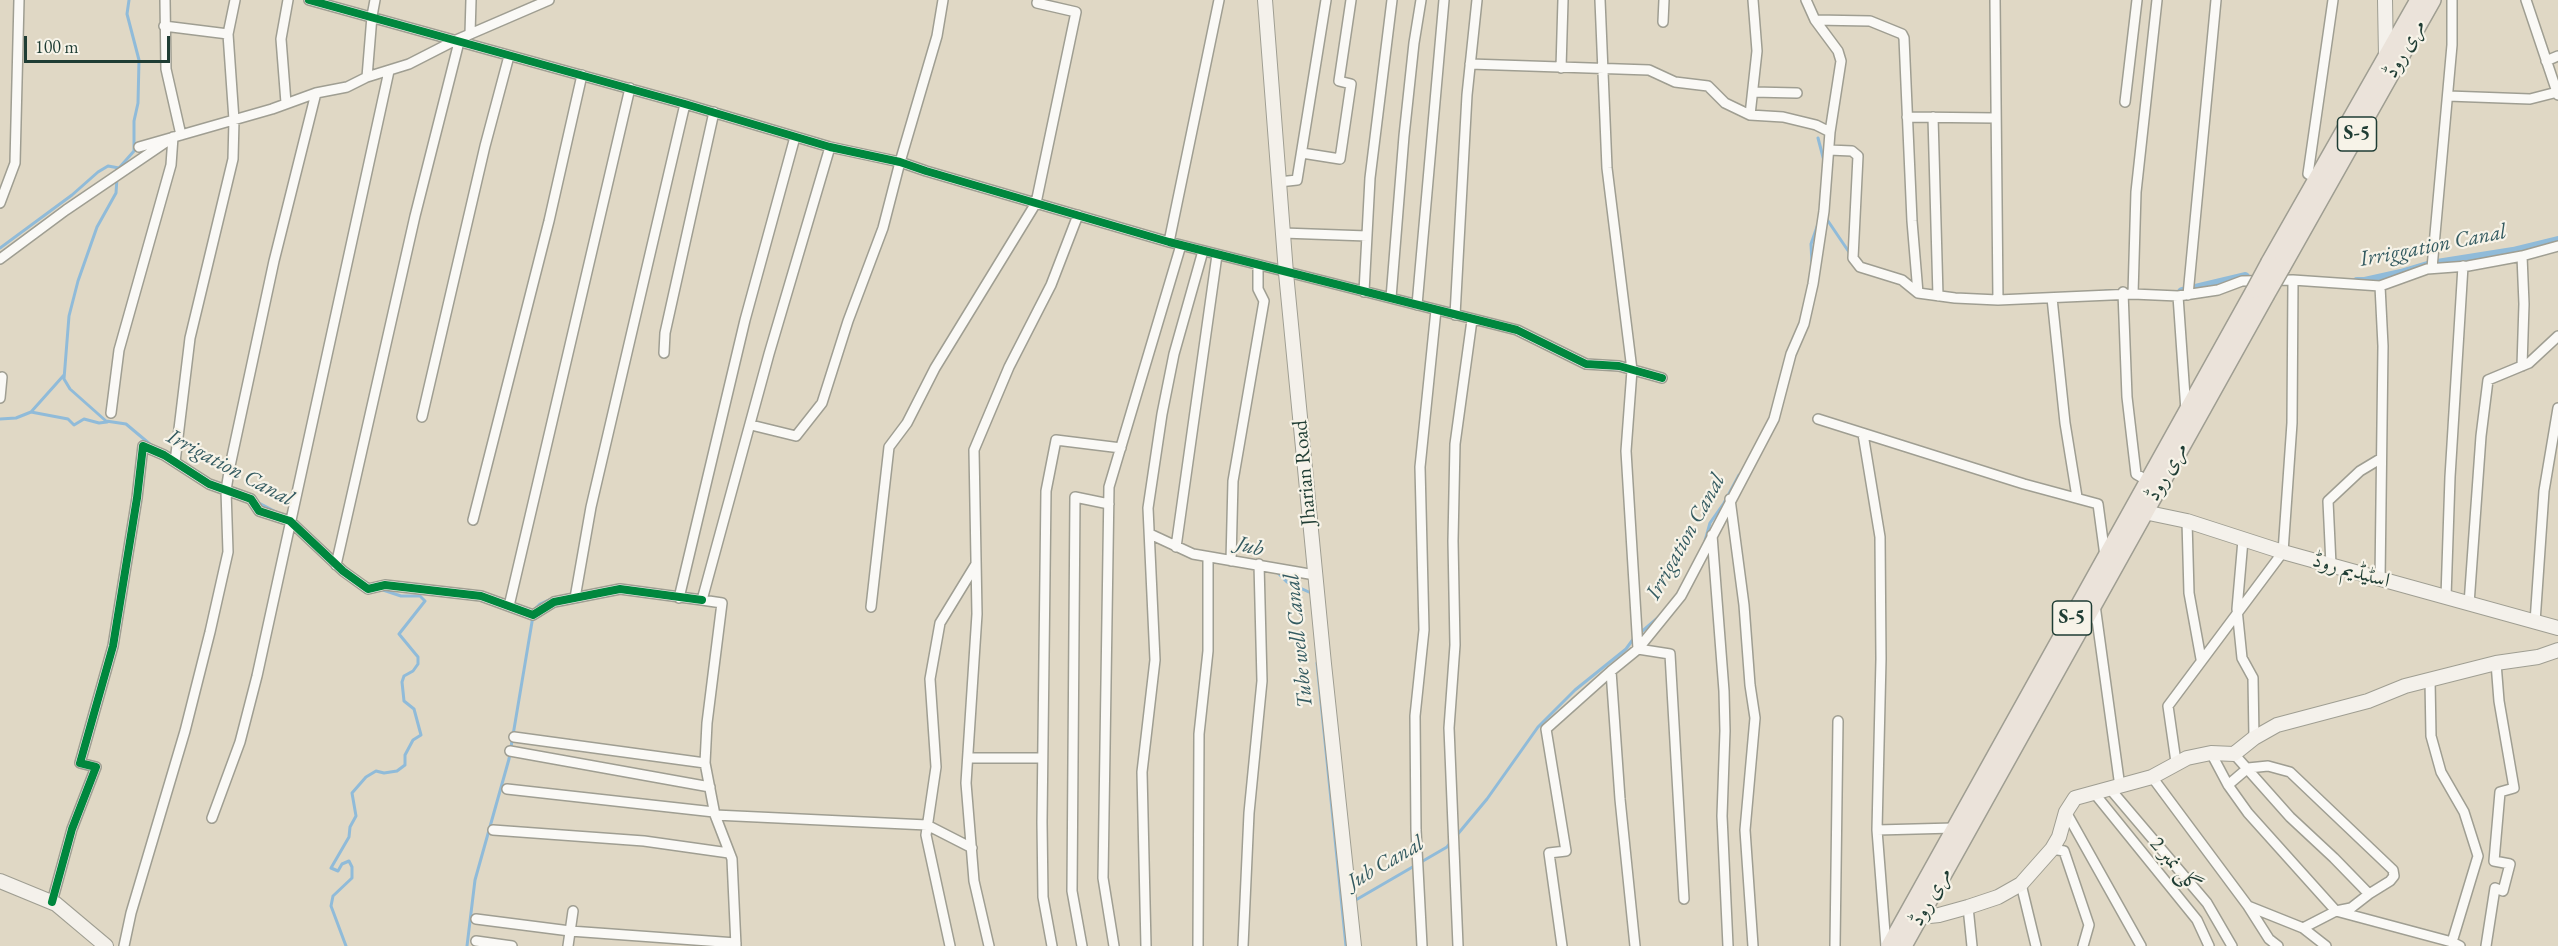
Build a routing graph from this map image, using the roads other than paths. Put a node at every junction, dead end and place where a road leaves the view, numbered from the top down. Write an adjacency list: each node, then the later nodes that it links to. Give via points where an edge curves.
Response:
1 (19, 0): 76 (street, via 15,163)
2 (165, 0): 37 (street)
3 (235, 0): 38 (street)
4 (288, 0): 58 (street, via 281,39)
5 (309, 0): 34 (street)
6 (375, 0): 34 (street)
7 (471, 0): 39 (street)
8 (549, 0): 39 (street)
9 (944, 0): 73 (street)
10 (1038, 0): 77 (street, via 1037,3 1076,12)
11 (1220, 0): 81 (street)
12 (1266, 0): 75 (street, Jharian Road)
13 (1326, 0): 72 (street)
14 (1351, 0): 72 (street, via 1339,81 1351,84 1340,159)
15 (1392, 0): 80 (street, via 1370,178)
16 (1421, 0): 100 (street, via 1404,136)
17 (1444, 0): 103 (street)
18 (1477, 0): 45 (street)
19 (1563, 0): 46 (street)
20 (1600, 0): 47 (street)
21 (1664, 0): 36 (street)
22 (1753, 0): 52 (street, via 1757,51)
23 (1806, 0): 35 (street)
24 (1995, 0): 64 (street)
25 (2137, 0): 57 (street)
26 (2157, 0): 97 (street)
27 (2216, 0): 98 (street)
28 (2333, 0): 74 (street, via 2308,174)
29 (2385, 0): 43 (street)
30 (2418, 0): 43 (main road, مری روڈ / S-5)
31 (2433, 0): 88 (main road, مری روڈ / S-5)
32 (2452, 0): 56 (street)
33 (2526, 0): 44 (street)
34 (372, 16): 40 (street); 50 (street)
35 (1815, 20): 62 (street, via 1870,21 1902,34); 66 (street, via 1839,51 1841,61)
36 (1663, 22)
37 (164, 26): 38 (street); 67 (street, via 166,69)
38 (228, 34): 65 (street)
39 (470, 34): 40 (street)
40 (457, 42): 41 (street); 48 (street); 143 (street)
41 (509, 56): 49 (street); 116 (street)
42 (2558, 56): 44 (street)
43 (2386, 57): 74 (main road, مری روڈ / S-5)
44 (2546, 61): 55 (street)
45 (1470, 64): 46 (street); 105 (street)
46 (1561, 68): 47 (street)
47 (1603, 69): 61 (street, via 1649,70 1675,82 1708,87 1725,103); 110 (street, via 1606,168)
48 (388, 71): 50 (street); 131 (street)
49 (582, 75): 51 (street); 130 (street)
50 (367, 77): 53 (street, via 347,87)
51 (630, 88): 59 (street); 152 (street)
52 (1753, 92): 54 (street); 61 (street)
53 (316, 93): 58 (street); 125 (street, via 274,261)
54 (1797, 93)
55 (2558, 94): 56 (street, via 2530,99)
56 (2448, 96): 91 (street)
57 (2125, 102)
58 (286, 103): 65 (street)
59 (685, 104): 60 (street); 148 (street, via 591,507)
60 (714, 112): 68 (street); 108 (street, via 665,333)
61 (1750, 115): 66 (street, via 1782,117)
62 (1907, 117): 63 (street); 96 (street)
63 (1933, 117): 64 (street); 99 (street)
64 (1995, 118): 102 (street)
65 (234, 120): 67 (street); 123 (street, via 233,159 190,338)
66 (1830, 132): 71 (street)
67 (177, 136): 69 (street); 87 (street); 115 (street, via 119,350)
68 (795, 136): 70 (street); 149 (street)
69 (139, 147)
70 (830, 147): 73 (street); 119 (street)
71 (1829, 150): 96 (street, via 1852,151 1858,156 1853,258 1860,267 1902,280); 127 (street, via 1824,211 1804,324 1791,354 1774,419)
72 (1302, 153): 75 (street, via 1298,180)
73 (900, 162): 77 (street); 119 (street, via 883,228 822,403 796,436)
74 (2316, 178): 88 (main road, مری روڈ / S-5)
75 (1279, 182): 79 (street, Jharian Road)
76 (0, 203)
77 (1036, 203): 78 (street); 153 (street, via 935,368 907,423 889,447)
78 (1078, 216): 81 (street); 141 (street, via 1051,285 1009,367 974,450)
79 (1283, 233): 80 (street); 92 (street, Jharian Road)
80 (1367, 236): 95 (street)
81 (1168, 242): 82 (street)
82 (1180, 245): 84 (street); 121 (street)
83 (2558, 250): 86 (street)
84 (1203, 251): 85 (street); 134 (street, via 1162,414 1148,508)
85 (1217, 255): 89 (street); 136 (street)
86 (2522, 256): 90 (street); 109 (street)
87 (0, 259)
88 (2275, 265): 118 (main road, مری روڈ / S-5, bridge)
89 (1258, 266): 92 (street); 140 (street, via 1258,289 1264,301 1233,481)
90 (2463, 266): 91 (street); 147 (street)
91 (2432, 268): 94 (street)
92 (1286, 273): 95 (street); 145 (street, Jharian Road)
93 (2293, 280): 94 (street); 98 (street, via 2242,281 2218,290); 137 (street, via 2292,423)
94 (2380, 286): 122 (street)
95 (1364, 292): 100 (street)
96 (1918, 293): 99 (street)
97 (2126, 294): 98 (street); 101 (street); 124 (street, via 2127,397 2136,474)
98 (2183, 295): 118 (street)
99 (1938, 296): 102 (street)
100 (1391, 298): 103 (street)
101 (2052, 298): 102 (street); 126 (street)
102 (1998, 300)
103 (1417, 305): 104 (street)
104 (1436, 310): 105 (street); 220 (street, via 1420,468 1424,630 1415,716)
105 (1455, 315): 106 (street)
106 (1472, 320): 110 (street, via 1517,330 1586,364); 221 (street, via 1455,444 1455,645 1449,728)
107 (2558, 336): 109 (street)
108 (664, 353)
109 (2522, 366): 151 (street, via 2488,380)
110 (1632, 370): 112 (street); 158 (street, via 1626,451)
111 (2, 377): 113 (street)
112 (1662, 378)
113 (0, 398)
114 (2558, 408): 156 (street, via 2544,491)
115 (111, 413)
116 (422, 417)
117 (1818, 419): 120 (street)
118 (2186, 421): 124 (main road, مری روڈ / S-5); 129 (main road, مری روڈ / S-5)
119 (751, 425): 150 (street)
120 (1863, 434): 126 (street); 186 (street, via 1880,537)
121 (1120, 448): 128 (street, via 1109,487); 171 (street, via 1056,440 1046,491)
122 (2380, 459): 144 (street, via 2360,471 2328,501); 146 (street)
123 (175, 462): 125 (street); 195 (street, via 143,446 113,646 80,763 96,767 72,829)
124 (2148, 481): 138 (main road, مری روڈ / S-5)
125 (226, 490): 131 (street, via 251,499 259,511); 208 (street, via 228,552 185,731)
126 (2077, 497): 138 (street, via 2098,504)
127 (1730, 500): 133 (street); 225 (street, via 1755,718 1745,830)
128 (1109, 504): 214 (street, via 1075,496 1072,891); 215 (street, via 1103,878)
129 (2144, 512): 132 (street, اسٹیڈیم روڈ); 154 (main road, مری روڈ / S-5)
130 (473, 520)
131 (290, 521): 143 (street); 183 (street, via 246,720)
132 (2187, 521): 135 (street, اسٹیڈیم روڈ); 160 (street, via 2189,593)
133 (1712, 533): 158 (street, via 1681,596); 224 (street, via 1724,701 1722,816)
134 (1150, 534): 136 (street); 216 (street, via 1155,660 1142,772)
135 (2243, 540): 137 (street, اسٹیڈیم روڈ); 155 (street)
136 (1176, 547): 139 (street)
137 (2283, 552): 144 (street, اسٹیڈیم روڈ); 155 (street)
138 (2105, 556): 154 (main road, مری روڈ / S-5)
139 (1208, 557): 140 (street); 217 (street, via 1208,651 1199,734)
140 (1232, 561): 142 (street)
141 (976, 564): 170 (street, via 977,614); 184 (street, via 940,624 930,679 936,767)
142 (1259, 564): 145 (street); 218 (street, via 1262,681 1249,813)
143 (336, 565): 152 (street, via 368,589 385,585 481,596)
144 (2331, 565): 146 (street, اسٹیڈیم روڈ)
145 (1315, 575): 219 (street, Jharian Road)
146 (2380, 580): 147 (street, اسٹیڈیم روڈ)
147 (2446, 597): 151 (street, اسٹیڈیم روڈ)
148 (575, 598): 149 (street, via 620,589); 152 (street, via 554,602 533,615)
149 (679, 598): 150 (street)
150 (702, 600): 173 (street, via 722,603)
151 (2469, 604): 156 (street, اسٹیڈیم روڈ)
152 (509, 606)
153 (871, 607)
154 (2086, 610): 178 (street); 185 (main road, مری روڈ / S-5); 200 (main road, مری روڈ / S-5)
155 (2238, 614): 160 (street); 166 (street, via 2242,658 2253,678)
156 (2535, 622): 157 (street, اسٹیڈیم روڈ)
157 (2558, 628)
158 (1638, 649): 162 (street); 194 (street, via 1670,654)
159 (2558, 650): 161 (street)
160 (2201, 659): 172 (street, via 2168,706)
161 (2496, 663): 163 (street); 237 (street, via 2514,788 2500,792 2494,861 2510,864 2503,891 2495,888)
162 (1611, 671): 222 (street, via 1546,729 1566,851 1550,854); 223 (street)
163 (2430, 680): 166 (street, via 2277,725); 205 (street, via 2431,736 2441,772 2464,812 2478,856)
164 (1838, 722): 226 (street)
165 (514, 736): 173 (street)
166 (2254, 738): 169 (street)
167 (510, 751): 177 (street)
168 (2211, 753): 169 (street); 172 (street); 176 (street)
169 (2234, 754): 174 (street)
170 (968, 758): 171 (street); 188 (street, via 966,783)
171 (1041, 758): 213 (street, via 1043,897)
172 (2176, 762): 175 (street)
173 (705, 763): 177 (street)
174 (2248, 768): 176 (street); 193 (street, via 2290,817); 193 (street, via 2268,766 2290,772 2393,870 2390,882)
175 (2152, 777): 178 (street); 196 (street)
176 (2228, 785): 199 (street, via 2248,813)
177 (710, 787): 182 (street)
178 (2115, 788): 180 (street); 234 (street, گلی نمبر 2, via 2207,903)
179 (507, 789): 182 (street)
180 (2095, 794): 181 (street, via 2075,798); 233 (street, via 2197,920)
181 (2066, 812): 189 (street); 232 (street)
182 (715, 813): 184 (street); 190 (street)
183 (212, 818)
184 (927, 825): 188 (street); 211 (street)
185 (1954, 828): 186 (street); 227 (main road, مری روڈ / S-5)
186 (1877, 830): 227 (street)
187 (493, 831): 190 (street, via 644,841)
188 (972, 848): 212 (street, via 974,881)
189 (2052, 849): 192 (street); 231 (street, via 2064,851 2090,925)
190 (729, 853): 206 (street)
191 (0, 881): 195 (street)
192 (2021, 884): 197 (street); 230 (street)
193 (2369, 894): 199 (street, via 2350,909)
194 (1684, 899)
195 (52, 902): 207 (street)
196 (2248, 906): 202 (street); 235 (street)
197 (1968, 907): 200 (street); 229 (street)
198 (573, 911): 203 (street)
199 (2336, 911): 202 (street); 205 (street)
200 (1920, 917): 228 (main road, مری روڈ / S-5)
201 (476, 919): 203 (street)
202 (2303, 928): 236 (street)
203 (570, 931): 206 (street); 210 (street)
204 (476, 941): 209 (street)
205 (2456, 944)
206 (736, 945)
207 (106, 946)
208 (124, 946)
209 (512, 946)
210 (568, 946)
211 (950, 946)
212 (989, 946)
213 (1052, 946)
214 (1082, 946)
215 (1114, 946)
216 (1146, 946)
217 (1198, 946)
218 (1243, 946)
219 (1354, 946)
220 (1422, 946)
221 (1458, 946)
222 (1562, 946)
223 (1635, 946)
224 (1728, 946)
225 (1753, 946)
226 (1835, 946)
227 (1887, 946)
228 (1904, 946)
229 (1972, 946)
230 (2036, 946)
231 (2083, 946)
232 (2141, 946)
233 (2209, 946)
234 (2232, 946)
235 (2278, 946)
236 (2326, 946)
237 (2486, 946)

